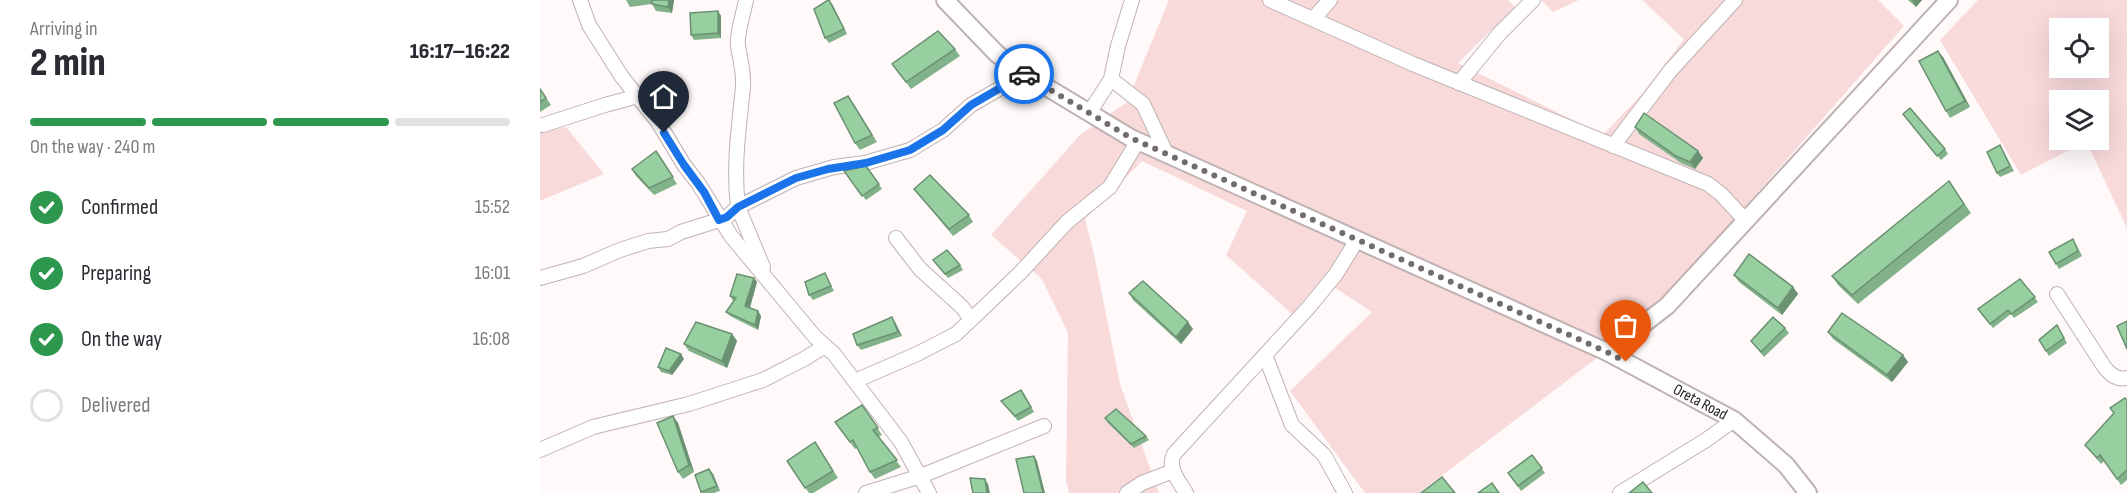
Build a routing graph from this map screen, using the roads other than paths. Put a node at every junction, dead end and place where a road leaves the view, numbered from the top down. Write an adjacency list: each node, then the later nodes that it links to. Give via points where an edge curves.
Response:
1 (580, 0): 14 (street, via 589,25)
2 (746, 0): 20 (street, via 737,44 742,56 743,84 735,149)
3 (945, 0): 11 (street, Oreta Road, via 997,54)
4 (1132, 0): 12 (street)
5 (1270, 0): 10 (street)
6 (1330, 0): 10 (street)
7 (1533, 0): 13 (street, via 1499,33)
8 (1735, 0): 18 (street, via 1670,71)
9 (1949, 0): 22 (street)
10 (1313, 19): 13 (street)
11 (1024, 74): 15 (street, Oreta Road); 20 (street, via 971,105 943,130 910,150 796,178)
12 (1111, 79): 15 (street); 19 (street, via 1143,104)
13 (1459, 83): 18 (street)
14 (638, 96): 16 (street); 21 (street)
15 (1089, 113): 17 (street, Oreta Road)
16 (543, 125)
17 (1138, 141): 19 (street, Oreta Road); 28 (street, via 1110,188 1067,222)
18 (1613, 146): 22 (street, via 1708,184)
19 (1167, 154): 24 (street, Oreta Road)
20 (738, 207): 21 (street); 26 (street)
21 (719, 220): 25 (street); 26 (street)
22 (1746, 221): 30 (street, via 1667,306)
23 (896, 238): 28 (street, via 920,269)
24 (1357, 240): 30 (street, Oreta Road); 31 (street, via 1336,274)
25 (540, 278)
26 (768, 279): 29 (street)
27 (2057, 294): 32 (street, via 2110,375)
28 (971, 320): 33 (street, via 939,343)
29 (825, 346): 33 (street); 36 (street, via 754,383 689,404 593,427)
30 (1607, 352): 34 (street, Oreta Road)
31 (1265, 355): 37 (street, via 1174,454); 43 (street, via 1292,425 1324,455)
32 (2127, 378)
33 (855, 381): 38 (street)
34 (1734, 420): 44 (street); 45 (street, Oreta Road, via 1786,465)
35 (1044, 426): 38 (street)
36 (540, 450)
37 (1173, 471): 41 (street); 42 (street)
38 (921, 476): 39 (street); 40 (street)
39 (866, 493)
40 (929, 493)
41 (1127, 493)
42 (1186, 493)
43 (1345, 493)
44 (1620, 493)
45 (1808, 493)

